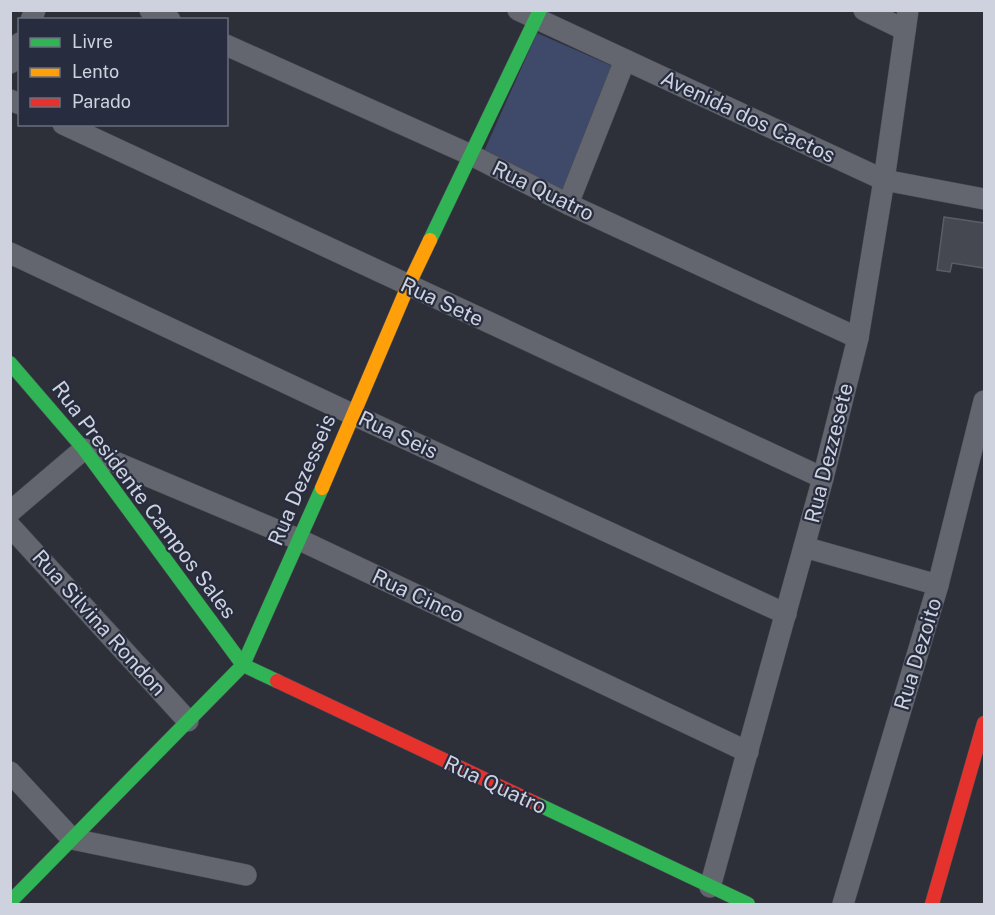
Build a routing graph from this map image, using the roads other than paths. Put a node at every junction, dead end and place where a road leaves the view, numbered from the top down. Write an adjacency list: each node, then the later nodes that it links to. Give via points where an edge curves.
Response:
1 (150, 10): 4 (street)
2 (864, 10): 5 (street)
3 (532, 13): 8 (street, Avenida dos Cactos); 11 (street, Rua Dezesseis)
4 (166, 18)
5 (907, 20): 12 (street, Rua Dezzesete)
6 (228, 46): 11 (street, Rua Quatro)
7 (18, 48): 9 (street)
8 (625, 60): 12 (street, Avenida dos Cactos); 14 (street)
9 (10, 63)
10 (67, 126): 16 (street, Rua Sete)
11 (471, 155): 14 (street, Rua Quatro); 16 (street, Rua Dezesseis)
12 (884, 180): 13 (street, Avenida dos Cactos); 17 (street, Rua Dezzesete)
13 (984, 199)
14 (568, 204): 17 (street, Rua Quatro)
15 (10, 253): 20 (street, Rua Seis)
16 (408, 286): 20 (street, Rua Dezesseis); 22 (street, Rua Sete)
17 (858, 338): 22 (street, Rua Dezzesete)
18 (10, 363): 21 (street, Rua Presidente Campos Sales)
19 (984, 401): 27 (street, Rua Dezoito)
20 (354, 415): 25 (street, Rua Dezesseis); 28 (street, Rua Seis)
21 (84, 449): 23 (street); 25 (street, Rua Cinco); 29 (street, Rua Presidente Campos Sales)
22 (823, 478): 26 (street, Rua Dezzesete)
23 (10, 512)
24 (10, 526): 30 (street, Rua Silvina Rondon)
25 (300, 540): 29 (street, Rua Dezesseis); 32 (street, Rua Cinco)
26 (804, 547): 27 (street); 28 (street, Rua Dezzesete)
27 (938, 585): 39 (street, Rua Dezoito)
28 (786, 614): 32 (street, Rua Dezzesete)
29 (243, 665): 30 (street, Rua Dezesseis); 36 (street, Rua Quatro)
30 (188, 721): 34 (street, Rua Dezesseis)
31 (984, 723): 40 (street)
32 (748, 752): 36 (street, Rua Dezzesete)
33 (10, 772): 34 (street)
34 (72, 839): 35 (street); 37 (street, Rua Dezesseis)
35 (246, 875)
36 (710, 887): 38 (street, Rua Quatro)
37 (10, 902)
38 (748, 904)
39 (843, 904)
40 (932, 904)

